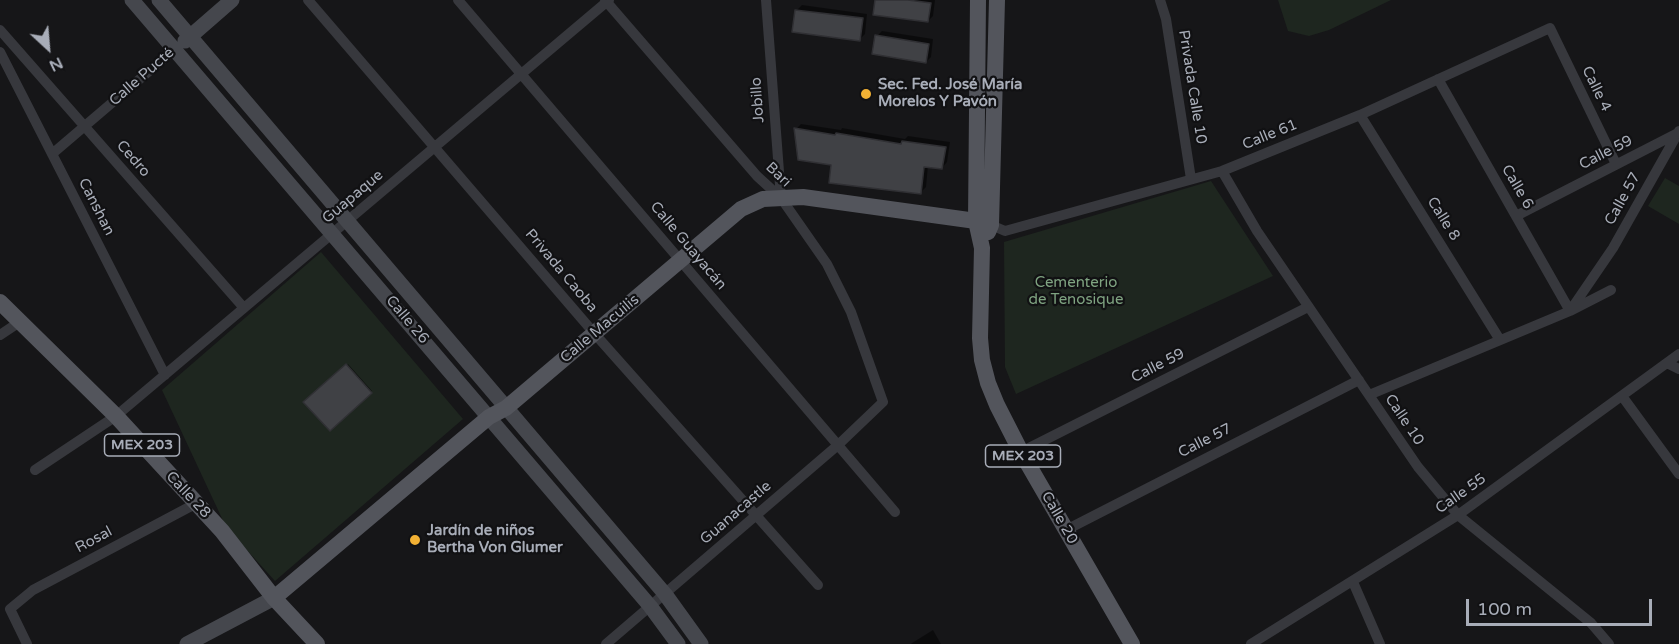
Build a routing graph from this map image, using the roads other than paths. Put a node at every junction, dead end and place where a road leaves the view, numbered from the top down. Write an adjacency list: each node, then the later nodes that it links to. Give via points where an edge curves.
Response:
1 (132, 0): 14 (main road, Calle 26)
2 (159, 0): 13 (main road, Calle 26)
3 (232, 0): 13 (main road, Calle Pucté)
4 (308, 0): 21 (street, Privada Caoba)
5 (458, 0): 16 (street, Calle Guayacán)
6 (766, 0): 26 (street, Jobillo)
7 (978, 0): 29 (main road, Calle 20 / MEX 203)
8 (997, 0): 29 (main road, Calle 20 / MEX 203)
9 (1160, 0): 25 (street, Privada Calle 10)
10 (607, 1): 16 (street, Guapaque); 26 (street, Bari, via 757,176)
11 (1550, 28): 17 (street, Calle 61); 23 (street, Calle 4)
12 (0, 30): 19 (street, Cedro)
13 (191, 36): 14 (main road, Calle Pucté); 28 (main road, Calle 26)
14 (175, 48): 19 (street, Calle Pucté); 30 (main road, Calle 26)
15 (0, 52): 22 (street, Canshan)
16 (522, 74): 21 (street, Guapaque); 31 (street, Calle Guayacán)
17 (1438, 79): 18 (street, Calle 61); 27 (street, Calle 6)
18 (1360, 115): 24 (street, Calle 61); 40 (street, Calle 8)
19 (85, 126): 22 (street, Calle Pucté); 35 (street, Cedro)
20 (1678, 132): 23 (street, Calle 59); 36 (street, Calle 57, via 1613,248)
21 (435, 147): 28 (street, Guapaque); 38 (street, Privada Caoba)
22 (52, 154): 44 (street, Canshan)
23 (1616, 164): 27 (street, Calle 59)
24 (1222, 171): 25 (street, Calle 61); 34 (street, Calle 10)
25 (1191, 179): 29 (street, Calle 61, via 1005,231)
26 (781, 198): 29 (main road, Calle Macuilis, via 803,197); 31 (main road, Calle Macuilis, via 763,199 741,209); 48 (street, Bari, via 827,264 851,312)
27 (1516, 216): 36 (street, Calle 6)
28 (347, 221): 30 (street, Guapaque); 49 (main road, Calle 26)
29 (983, 223): 53 (main road, Calle 20 / MEX 203, via 982,360 997,405)
30 (333, 233): 35 (street, Guapaque); 51 (main road, Calle 26)
31 (681, 260): 38 (main road, Calle Macuilis); 52 (street, Calle Guayacán)
32 (1611, 290): 36 (street)
33 (0, 302): 37 (main road, Calle 28 / MEX 203)
34 (1308, 307): 45 (street, Calle 10); 53 (street, Calle 59)
35 (244, 308): 44 (street, Guapaque)
36 (1570, 311): 40 (street)
37 (21, 321): 39 (street); 50 (main road, Calle 28 / MEX 203)
38 (594, 333): 49 (main road, Calle Macuilis); 59 (street, Privada Caoba)
39 (0, 335)
40 (1500, 340): 46 (street)
41 (1679, 354): 42 (street, Calle 55)
42 (1667, 363): 43 (street); 47 (street, Calle 55)
43 (1679, 369)
44 (165, 375): 50 (street, Guapaque)
45 (1359, 380): 46 (street, Calle 10); 60 (street, Calle 57)
46 (1369, 395): 58 (street, Calle 10, via 1418,467)
47 (1622, 396): 55 (street); 58 (street, Calle 55)
48 (884, 402): 52 (street, Guanacastle)
49 (506, 408): 51 (main road, Calle Macuilis); 63 (main road, Calle 26)
50 (116, 416): 54 (street, Guapaque); 56 (main road, Calle 28 / MEX 203)
51 (489, 417): 64 (main road, Calle Macuilis); 65 (main road, Calle 26)
52 (838, 445): 57 (street, Calle Guayacán); 59 (street, Guanacastle)
53 (1021, 452): 60 (main road, Calle 20 / MEX 203)
54 (35, 470)
55 (1679, 474)
56 (195, 504): 64 (main road, Calle 28 / MEX 203, via 222,531); 66 (street, Rosal, via 33,590 10,609)
57 (895, 512)
58 (1458, 515): 61 (street, Calle 55); 75 (street, Calle 10, via 1591,623)
59 (756, 516): 62 (street, Privada Caoba); 63 (street, Guanacastle)
60 (1066, 530): 72 (main road, Calle 20 / MEX 203)
61 (1353, 582): 73 (street, Calle 55); 74 (street)
62 (818, 585)
63 (664, 594): 65 (street, Guanacastle); 71 (main road, Calle 26)
64 (274, 598): 67 (main road); 68 (main road, Calle 28 / MEX 203)
65 (650, 606): 69 (street, Guanacastle); 70 (main road, Calle 26)
66 (27, 644)
67 (187, 644)
68 (317, 644)
69 (606, 644)
70 (678, 644)
71 (701, 644)
72 (1132, 644)
73 (1251, 644)
74 (1380, 644)
75 (1609, 644)

